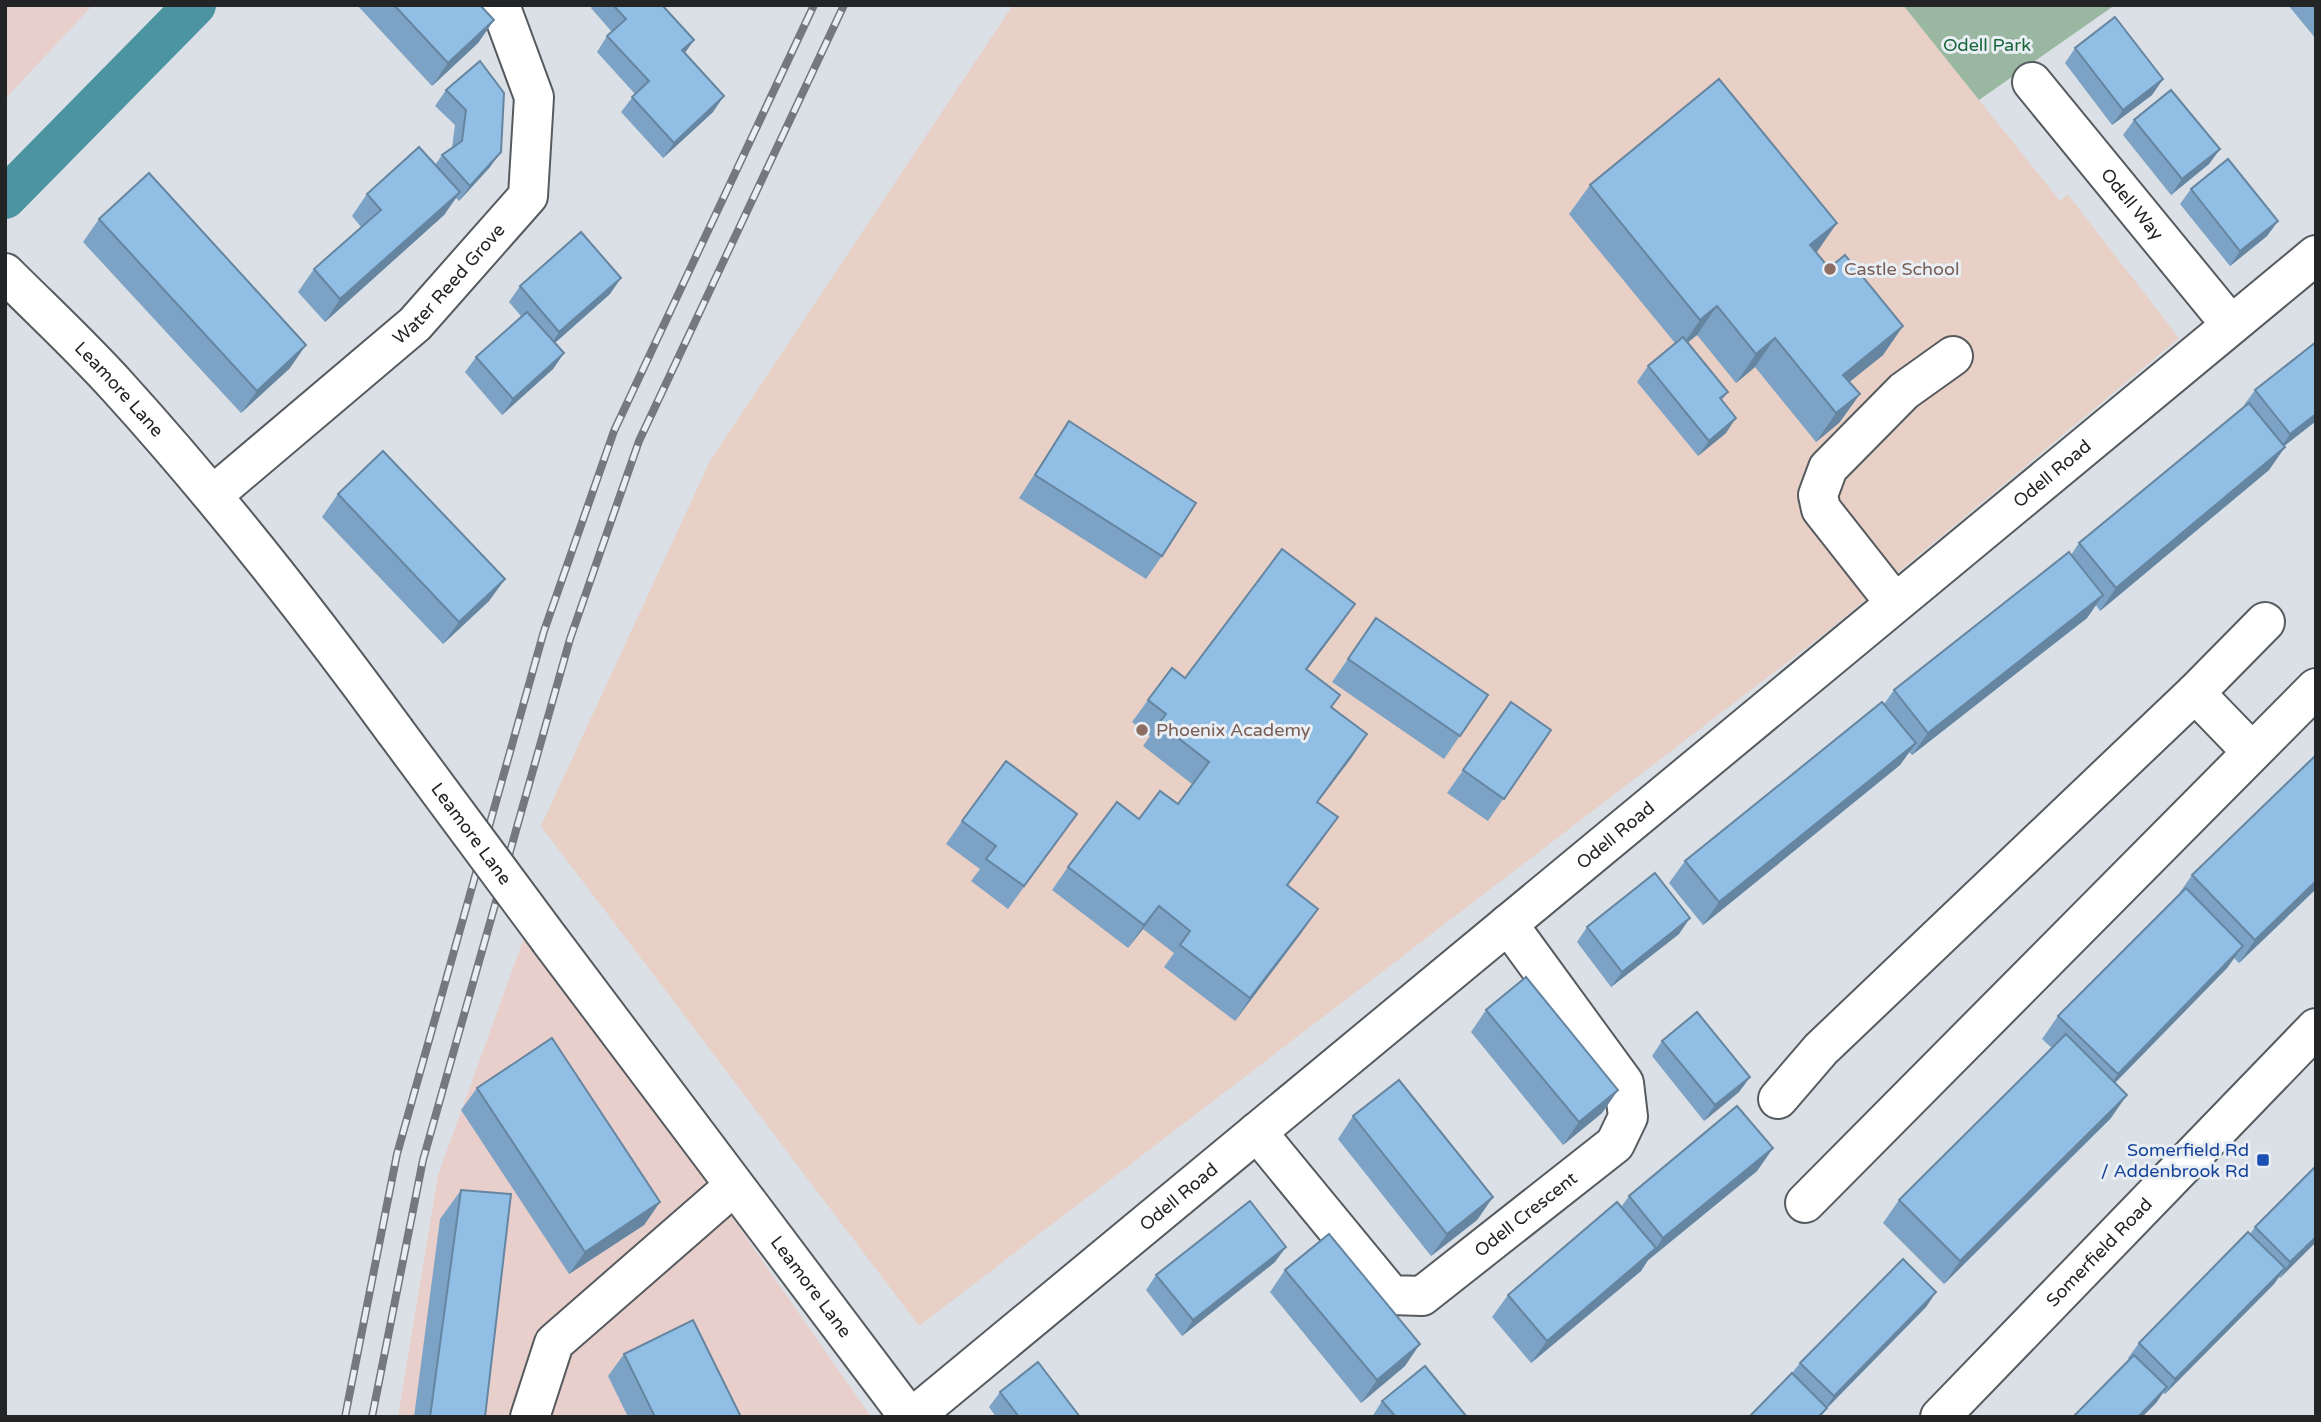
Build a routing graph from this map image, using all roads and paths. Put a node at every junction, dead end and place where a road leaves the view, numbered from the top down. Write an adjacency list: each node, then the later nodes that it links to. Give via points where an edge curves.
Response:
1 (500, 5): 7 (main road, Water Reed Grove, via 534,97 528,196 415,324)
2 (2032, 82): 5 (main road, Odell Way)
3 (2316, 255): 5 (main road, Odell Road)
4 (5, 273): 7 (main road, Leamore Lane, via 116,385)
5 (2231, 325): 8 (main road, Odell Road)
6 (1953, 356): 8 (main road, via 1904,391 1828,468 1818,495 1821,509)
7 (213, 495): 17 (main road, Leamore Lane, bridge, via 286,585)
8 (1895, 603): 13 (main road, Odell Road)
9 (2265, 622): 11 (main road)
10 (2316, 688): 12 (main road)
11 (2195, 693): 12 (main road); 15 (main road, via 1821,1049)
12 (2252, 752): 18 (main road)
13 (1508, 924): 16 (main road, Odell Road); 16 (main road, Odell Crescent, via 1624,1083 1628,1117 1615,1143 1422,1296 1391,1295)
14 (2316, 1028): 21 (main road, Somerfield Road)
15 (1778, 1099)
16 (1256, 1132): 20 (main road, Odell Road)
17 (734, 1186): 19 (main road, via 554,1343); 20 (main road, Leamore Lane)
18 (1805, 1203)
19 (530, 1417)
20 (911, 1417)
21 (1940, 1417)

